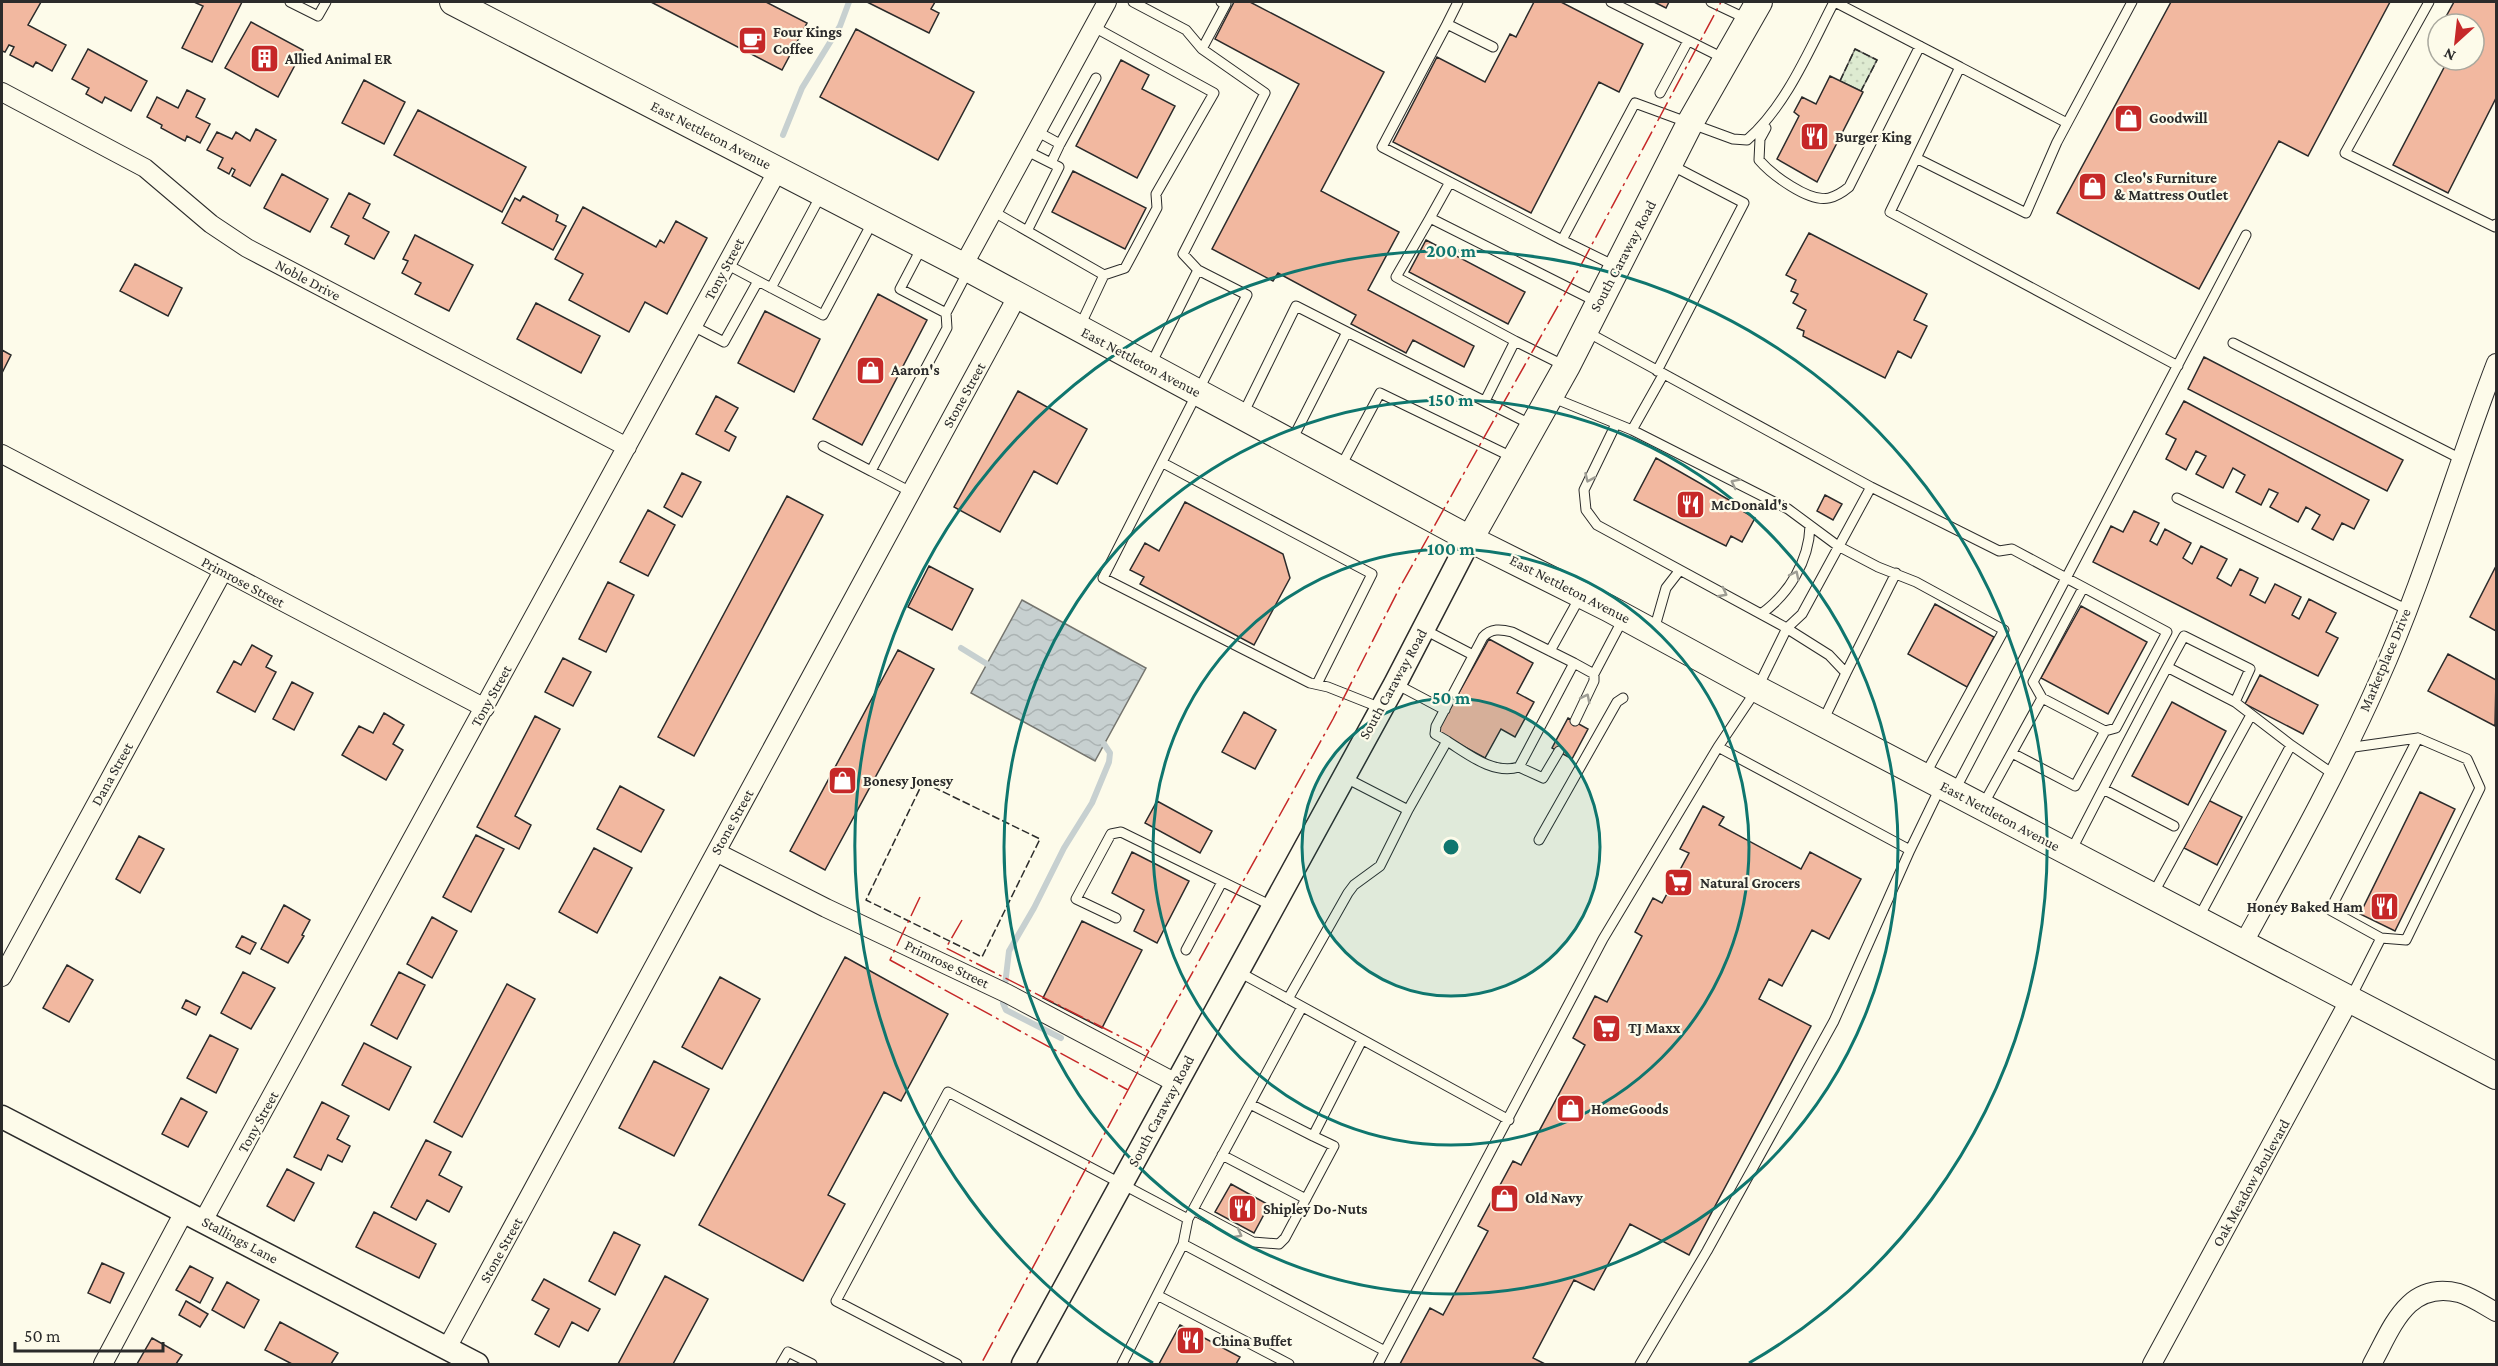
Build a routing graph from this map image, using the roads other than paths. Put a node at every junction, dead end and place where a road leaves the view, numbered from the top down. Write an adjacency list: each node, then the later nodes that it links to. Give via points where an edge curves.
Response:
1 (290, 2): 2 (lane, via 318,16)
2 (326, 2)
3 (453, 2): 34 (main road, East Nettleton Avenue)
4 (1107, 2): 15 (street)
5 (1133, 2): 19 (lane, via 1186,30)
6 (1221, 2): 19 (lane, via 1226,4)
7 (1458, 2): 14 (lane)
8 (1611, 2): 16 (lane)
9 (1711, 2): 13 (lane)
10 (1835, 2): 17 (lane); 25 (lane)
11 (2132, 2): 27 (lane)
12 (2429, 2): 40 (lane, via 2345,153 2495,227)
13 (1754, 11): 20 (main road, South Caraway Road)
14 (1447, 24): 18 (lane); 35 (lane, via 1382,147)
15 (1094, 27): 28 (street); 49 (lane, via 1214,93 1156,194 1157,208 1125,268)
16 (1688, 41): 20 (lane); 24 (lane)
17 (1920, 46): 21 (lane); 25 (lane, via 1850,187 1841,193 1826,199 1804,193 1771,174 1759,160 1760,139)
18 (1493, 47)
19 (1202, 49): 48 (lane, via 1265,93 1183,254)
20 (1727, 60): 26 (main road, South Caraway Road)
21 (1960, 67): 27 (lane); 31 (lane)
22 (1096, 78): 29 (lane)
23 (2, 92): 75 (street, Noble Drive, via 145,168 211,224 247,248)
24 (1660, 93)
25 (1777, 106): 26 (lane, via 1747,140 1733,140)
26 (1690, 123): 33 (main road, South Caraway Road); 43 (lane, via 1635,103)
27 (2067, 123): 31 (lane, via 2026,213)
28 (1038, 132): 29 (lane); 30 (street)
29 (1060, 144): 32 (lane)
30 (1028, 151): 32 (lane); 37 (street)
31 (1916, 158): 63 (lane, via 1890,212)
32 (1051, 164): 41 (lane, via 1059,167)
33 (1671, 165): 46 (main road, South Caraway Road); 65 (lane, via 1744,203)
34 (778, 170): 36 (main road, East Nettleton Avenue); 45 (street, Tony Street)
35 (1450, 182): 38 (lane); 43 (lane)
36 (822, 193): 39 (main road, East Nettleton Avenue); 51 (lane)
37 (994, 212): 41 (lane); 47 (street)
38 (1430, 218): 53 (lane); 59 (lane, via 1396,277)
39 (874, 220): 44 (main road, East Nettleton Avenue); 51 (lane, via 823,315)
40 (2496, 224)
41 (1026, 231): 49 (lane)
42 (2246, 235): 63 (lane)
43 (1562, 240): 46 (lane)
44 (923, 245): 47 (main road, East Nettleton Avenue); 54 (lane, via 900,289)
45 (726, 264): 50 (lane); 55 (street, Tony Street)
46 (1617, 267): 53 (main road, South Caraway Road)
47 (966, 268): 52 (main road, East Nettleton Avenue); 54 (lane)
48 (1198, 270): 64 (lane); 66 (lane, via 1246,295)
49 (1104, 275): 56 (lane)
50 (758, 281): 51 (lane); 55 (lane, via 724,342)
51 (771, 288)
52 (1018, 295): 56 (main road, East Nettleton Avenue); 83 (street, Stone Street)
53 (1599, 302): 57 (main road, South Caraway Road)
54 (946, 313): 81 (lane, via 947,328)
55 (693, 326): 75 (street, Tony Street)
56 (1079, 328): 64 (main road, East Nettleton Avenue)
57 (1584, 331): 62 (main road, South Caraway Road); 65 (lane)
58 (1347, 332): 68 (lane); 69 (lane, via 1296,306); 73 (lane)
59 (1515, 341): 62 (lane); 68 (lane)
60 (2233, 343): 78 (lane)
61 (2496, 363): 78 (street, Marketplace Drive)
62 (1567, 366): 67 (main road, South Caraway Road)
63 (2178, 366): 91 (lane)
64 (1150, 367): 66 (main road, East Nettleton Avenue)
65 (1660, 373): 72 (lane); 82 (lane)
66 (1199, 393): 69 (main road, East Nettleton Avenue); 79 (lane)
67 (1550, 397): 70 (main road, South Caraway Road); 71 (lane)
68 (1485, 401): 70 (lane)
69 (1242, 416): 73 (main road, East Nettleton Avenue)
70 (1533, 425): 77 (main road, South Caraway Road)
71 (1615, 426): 72 (lane); 88 (lane, one-way to 88, via 1584,490 1586,510 1597,525)
72 (1632, 430): 85 (lane, one-way to 72, via 1788,509)
73 (1291, 442): 80 (main road, East Nettleton Avenue)
74 (823, 446): 81 (lane)
75 (627, 447): 112 (street, Tony Street)
76 (2, 454): 89 (street, Primrose Street)
77 (1514, 458): 80 (lane, via 1380,393); 86 (main road, South Caraway Road)
78 (2461, 459): 94 (street, Marketplace Drive)
79 (1163, 463): 106 (lane, via 1372,574); 106 (lane, via 1103,578)
80 (1340, 469): 86 (main road, East Nettleton Avenue)
81 (871, 471): 83 (lane)
82 (1871, 487): 87 (lane); 91 (lane, via 1999,551 2012,549)
83 (911, 492): 136 (street, Stone Street)
84 (2177, 498): 94 (lane)
85 (1810, 526): 87 (lane); 95 (lane, one-way to 85, via 1791,584 1809,540)
86 (1470, 538): 93 (main road, East Nettleton Avenue); 98 (street, South Caraway Road)
87 (1838, 546): 90 (lane); 97 (lane, via 1802,614)
88 (1680, 570): 95 (lane, one-way to 95); 99 (lane, via 1666,588)
89 (223, 571): 112 (street, Primrose Street); 147 (street, Dana Street)
90 (1896, 573): 104 (lane); 129 (lane, via 2004,630)
91 (2066, 579): 92 (lane); 129 (lane)
92 (2083, 588): 110 (lane, via 2032,682); 118 (lane, via 2167,632 2115,728)
93 (1582, 595): 96 (main road, East Nettleton Avenue); 100 (lane)
94 (2408, 610): 123 (street, Marketplace Drive)
95 (1761, 614): 97 (lane)
96 (1624, 617): 99 (main road, East Nettleton Avenue); 105 (lane)
97 (1787, 628): 104 (lane, via 1829,655); 108 (lane)
98 (1423, 629): 101 (lane); 107 (street, South Caraway Road)
99 (1654, 633): 108 (main road, East Nettleton Avenue)
100 (1550, 651): 101 (lane, via 1502,629 1488,631); 102 (lane)
101 (1473, 655): 114 (lane)
102 (1574, 663): 105 (lane); 126 (lane)
103 (2167, 667): 111 (lane); 111 (lane, via 2184,636 2250,669); 130 (lane)
104 (1846, 673): 117 (lane)
105 (1594, 674): 116 (lane, one-way to 105)
106 (1317, 684): 113 (lane)
107 (1395, 684): 113 (street, South Caraway Road); 114 (lane)
108 (1757, 689): 117 (main road, East Nettleton Avenue); 122 (lane)
109 (1623, 698): 134 (lane, via 1617,702)
110 (2042, 698): 118 (lane); 125 (lane)
111 (2235, 702): 115 (lane)
112 (485, 708): 162 (street, Tony Street)
113 (1381, 708): 128 (street, South Caraway Road)
114 (1445, 710): 120 (lane, via 1435,735)
115 (2251, 715): 121 (lane); 139 (lane)
116 (1575, 721)
117 (1821, 723): 129 (main road, East Nettleton Avenue)
118 (2105, 732): 125 (lane, via 2075,786)
119 (2418, 738): 123 (lane); 143 (lane, via 2330,910); 143 (lane, via 2467,759 2480,788 2406,940)
120 (1447, 741): 126 (lane, via 1481,762 1509,770); 132 (lane)
121 (2291, 745): 127 (lane); 142 (lane)
122 (1718, 747): 135 (lane); 156 (lane, via 1603,939)
123 (2346, 748): 127 (street, Marketplace Drive)
124 (1559, 752): 126 (lane, via 1543,778)
125 (2012, 753): 131 (lane)
126 (1519, 767)
127 (2332, 774): 144 (street, Marketplace Drive)
128 (1342, 776): 132 (lane); 140 (street, South Caraway Road)
129 (1939, 785): 131 (main road, East Nettleton Avenue); 135 (lane)
130 (2103, 789): 133 (lane); 137 (lane)
131 (1982, 807): 137 (main road, East Nettleton Avenue)
132 (1408, 810): 148 (lane, via 1380,866 1348,893)
133 (2174, 826)
134 (1539, 840)
135 (1910, 850): 178 (lane, via 1834,1021)
136 (716, 852): 153 (street, Primrose Street, via 1008,993); 166 (street, Stone Street)
137 (2070, 853): 139 (main road, East Nettleton Avenue)
138 (1222, 882): 140 (lane); 141 (lane, via 1121,832 1111,834 1076,899); 145 (lane)
139 (2152, 896): 142 (main road, East Nettleton Avenue)
140 (1272, 906): 146 (street, South Caraway Road)
141 (1116, 918)
142 (2198, 920): 144 (main road, East Nettleton Avenue)
143 (2381, 938): 149 (lane)
144 (2243, 944): 149 (main road, East Nettleton Avenue)
145 (1186, 950)
146 (1237, 971): 148 (lane); 153 (street, South Caraway Road)
147 (2, 977)
148 (1288, 999): 150 (lane)
149 (2349, 1001): 152 (main road, East Nettleton Avenue); 179 (street, Oak Meadow Boulevard)
150 (1302, 1007): 151 (lane); 154 (lane)
151 (1362, 1040): 156 (lane); 157 (lane)
152 (2496, 1076)
153 (1176, 1083): 159 (street, South Caraway Road)
154 (1250, 1104): 157 (lane); 158 (lane)
155 (2, 1118): 162 (street, Stallings Lane)
156 (1509, 1120): 167 (lane)
157 (1313, 1136): 160 (lane, via 1334,1146)
158 (1222, 1155): 160 (lane); 161 (lane)
159 (1122, 1183): 161 (lane); 169 (street, South Caraway Road); 174 (lane, via 948,1092 836,1301)
160 (1306, 1199): 161 (lane, one-way to 160, via 1253,1242 1279,1244 1286,1239)
161 (1191, 1214): 163 (lane)
162 (193, 1216): 166 (street, Stallings Lane); 170 (street, Tony Street)
163 (1183, 1244): 164 (lane); 167 (lane)
164 (1157, 1295): 168 (lane); 175 (lane)
165 (2496, 1312): 180 (street, via 2461,1294 2429,1292 2402,1309)
166 (447, 1348): 171 (street, Stallings Lane)
167 (1385, 1351): 177 (lane)
168 (1270, 1360): 176 (lane)
169 (1024, 1364)
170 (104, 1365)
171 (477, 1365)
172 (781, 1365): 173 (lane, via 788,1352)
173 (812, 1365)
174 (957, 1365)
175 (1122, 1365)
176 (1289, 1365)
177 (1378, 1365)
178 (1640, 1365)
179 (2151, 1365)
180 (2372, 1365)

